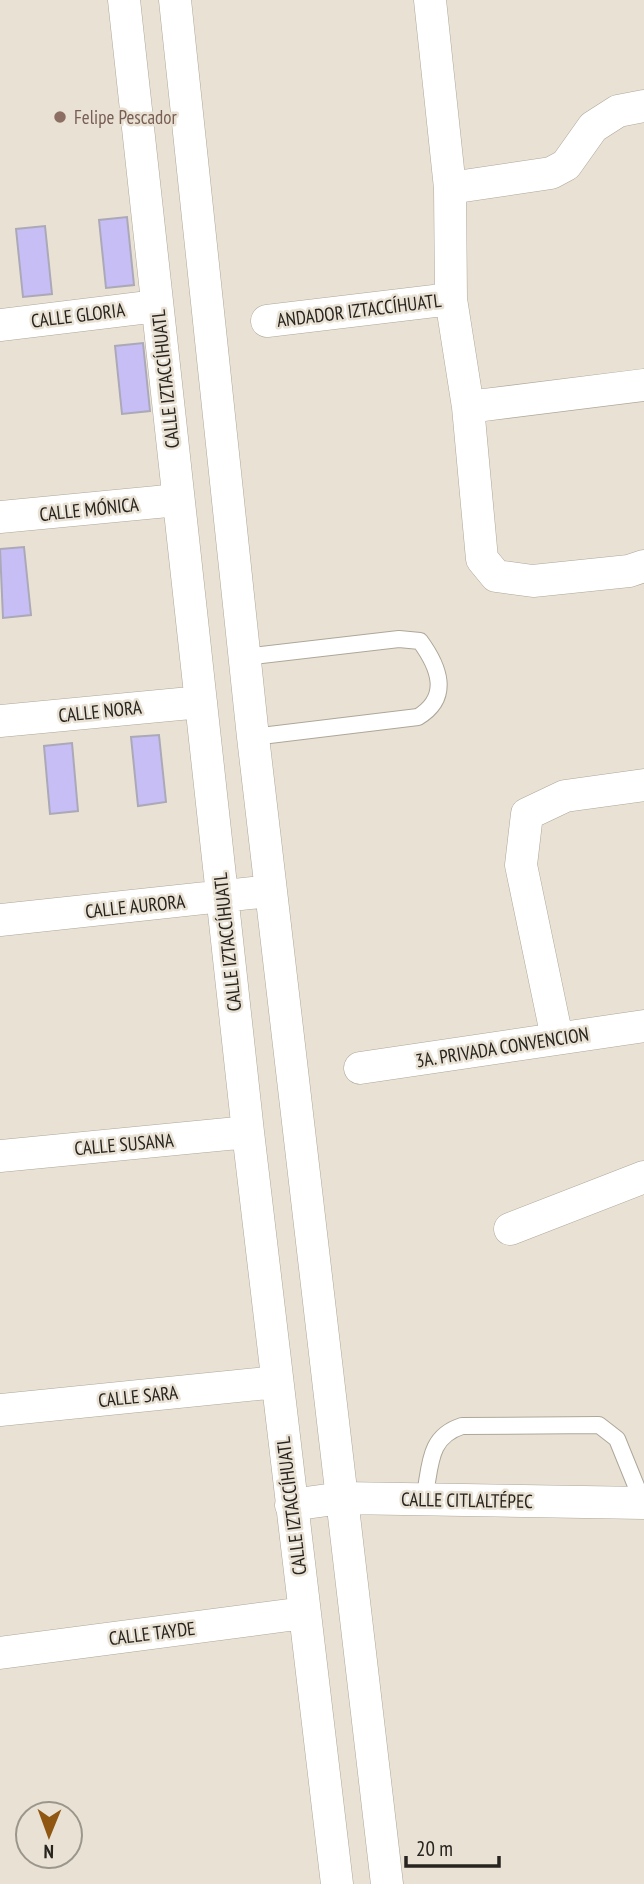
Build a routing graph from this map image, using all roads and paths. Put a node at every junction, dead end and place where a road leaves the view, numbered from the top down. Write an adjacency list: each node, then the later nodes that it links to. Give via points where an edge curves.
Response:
1 (124, 0): 7 (street, CALLE IZTACCÍHUATL)
2 (175, 0): 15 (street)
3 (430, 0): 5 (street)
4 (644, 106): 5 (street, via 618,111 593,127 566,165 551,173)
5 (450, 188): 6 (street)
6 (451, 299): 8 (street, ANDADOR IZTACCÍHUATL); 11 (street)
7 (157, 306): 9 (street, CALLE GLORIA); 12 (street, CALLE IZTACCÍHUATL)
8 (267, 321)
9 (0, 325)
10 (644, 385): 11 (street)
11 (468, 407): 14 (street, via 482,559 496,576 533,581 629,571)
12 (178, 500): 13 (street, CALLE MÓNICA); 16 (street, CALLE IZTACCÍHUATL)
13 (0, 517)
14 (644, 565)
15 (244, 657): 18 (street); 18 (lane, via 399,639 420,642 434,661 439,694 433,708 418,717)
16 (201, 702): 17 (street, CALLE NORA); 21 (street, CALLE IZTACCÍHUATL)
17 (0, 721)
18 (253, 737): 20 (street)
19 (644, 785): 24 (street, via 565,796 527,814 521,865)
20 (270, 891): 21 (street, CALLE AURORA); 32 (street)
21 (221, 896): 22 (street, CALLE AURORA); 26 (street, CALLE IZTACCÍHUATL)
22 (0, 920)
23 (644, 1026): 24 (street, 3A. PRIVADA CONVENCION)
24 (557, 1038): 25 (street, 3A. PRIVADA CONVENCION)
25 (360, 1068)
26 (248, 1132): 27 (street, CALLE SUSANA); 30 (street, CALLE IZTACCÍHUATL)
27 (0, 1156)
28 (644, 1177): 29 (street)
29 (510, 1228)
30 (276, 1382): 31 (street, CALLE SARA); 35 (street, CALLE IZTACCÍHUATL)
31 (0, 1409)
32 (342, 1499): 33 (street, CALLE CITLALTÉPEC); 35 (street, CALLE CITLALTÉPEC); 39 (street)
33 (424, 1499): 34 (street, CALLE CITLALTÉPEC); 34 (lane, via 437,1441 446,1431 462,1426 570,1423 600,1425 617,1439)
34 (643, 1503)
35 (291, 1505): 36 (street, CALLE IZTACCÍHUATL)
36 (304, 1613): 37 (street, CALLE TAYDE); 38 (street, CALLE IZTACCÍHUATL)
37 (0, 1653)
38 (337, 1884)
39 (387, 1884)

